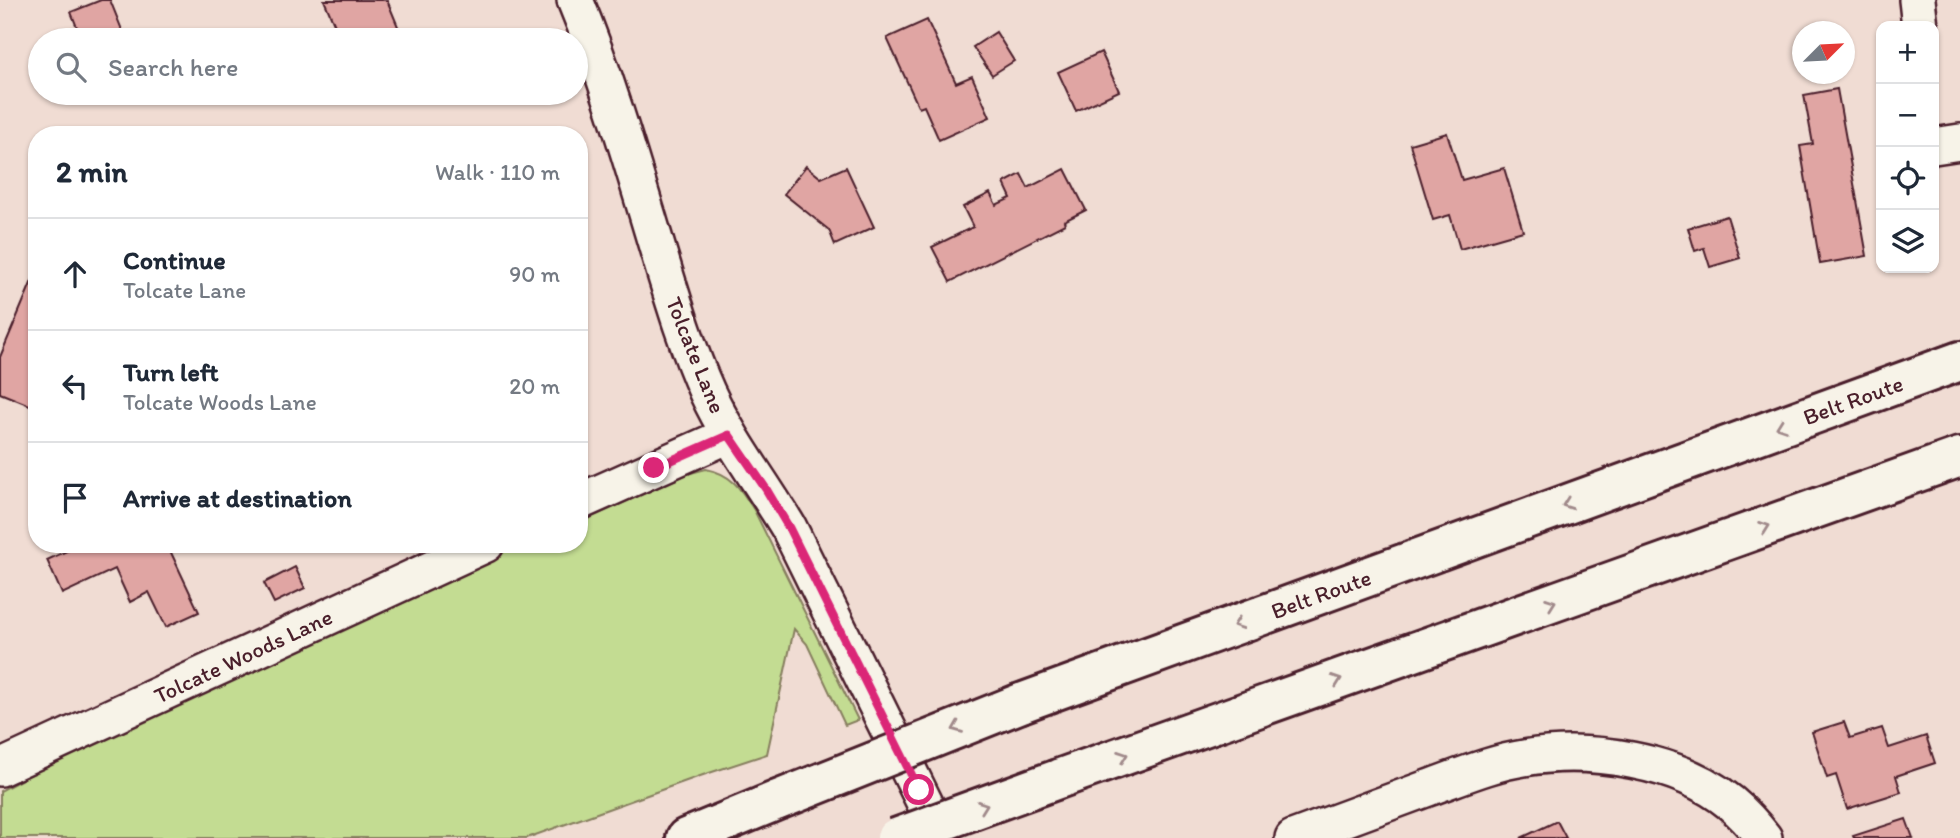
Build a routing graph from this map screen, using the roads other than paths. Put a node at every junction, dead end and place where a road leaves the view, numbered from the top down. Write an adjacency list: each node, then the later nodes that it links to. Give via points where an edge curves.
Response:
1 (575, 0): 4 (street, Tolcate Lane)
2 (1917, 0): 3 (street)
3 (1919, 21)
4 (586, 28)
5 (588, 33): 9 (street, Tolcate Lane, via 687,343)
6 (1960, 142): 7 (street)
7 (1939, 145)
8 (1960, 361): 14 (highway, Belt Route, one-way to 14, bridge, via 1021,703)
9 (729, 435): 11 (street); 16 (street, Tolcate Lane, via 789,528)
10 (1960, 457): 15 (highway, one-way to 10, bridge)
11 (588, 498)
12 (466, 553): 13 (street, Tolcate Woods Lane)
13 (0, 768)
14 (686, 838)
15 (896, 838)
16 (942, 838)
17 (1293, 838): 18 (street, via 1494,764 1551,754 1613,757 1675,773 1730,802)
18 (1765, 838)

